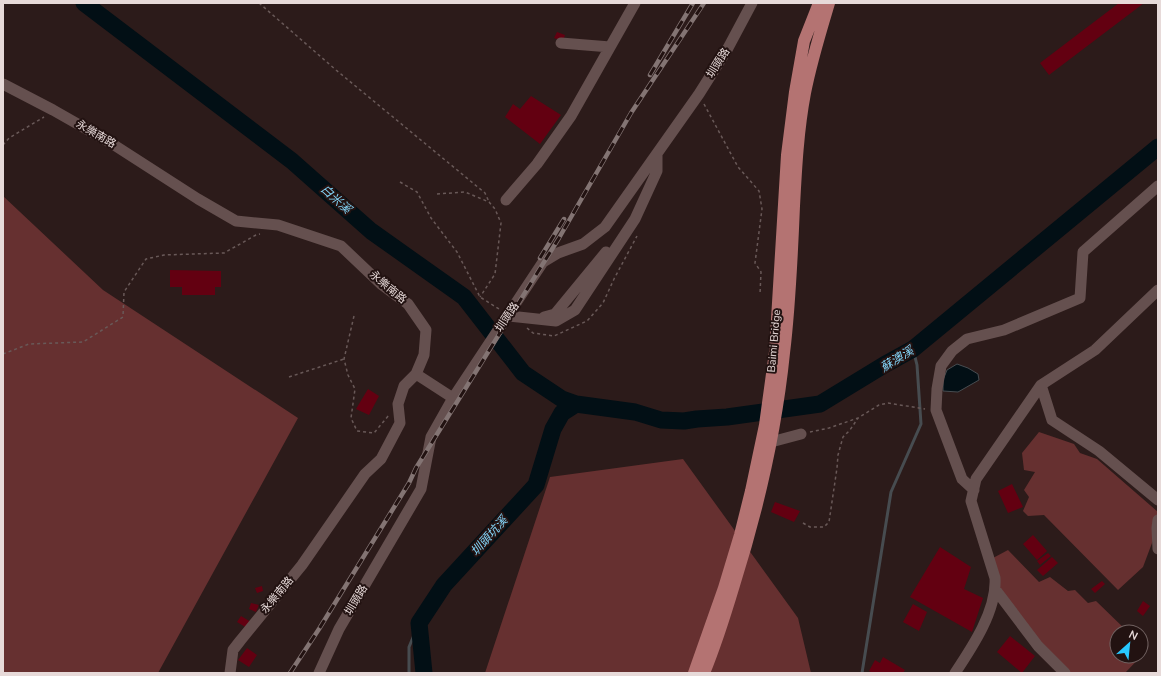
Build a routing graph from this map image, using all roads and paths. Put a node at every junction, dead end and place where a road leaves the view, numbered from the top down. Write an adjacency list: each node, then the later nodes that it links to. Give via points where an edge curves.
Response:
1 (258, 3): 16 (path, via 484,193)
2 (635, 3): 7 (street)
3 (752, 3): 9 (street, 圳頭路)
4 (819, 3): 33 (main road, Baimi Bridge, via 804,41 791,124)
5 (829, 3): 33 (main road, Baimi Bridge, via 805,93 797,156 784,354)
6 (561, 43): 7 (street)
7 (610, 47): 15 (street, via 571,116 537,164)
8 (3, 84): 10 (street, 永樂南路)
9 (699, 94): 12 (street, 圳頭路); 19 (path, via 738,167 759,191 762,210 755,263 761,272)
10 (52, 110): 11 (path, via 9,138); 25 (street, 永樂南路, via 111,143 236,221 278,225 341,246 381,284 408,304 426,330 424,355)
11 (3, 145)
12 (657, 154): 22 (street, via 657,171 635,218 555,314 538,319); 28 (street, 圳頭路, via 605,227 583,244 558,253 543,262)
13 (1158, 186): 34 (street, via 1083,252 1080,298 1004,330 967,339 952,351 941,366 936,410 962,479)
14 (437, 194): 16 (path, via 465,192)
15 (506, 200)
16 (489, 202): 20 (path, via 501,223 495,274)
17 (263, 234): 23 (path, via 256,235 224,253 164,255 146,259 124,292 123,316 83,342 29,344)
18 (1158, 290): 27 (street, via 1095,350)
19 (760, 294)
20 (480, 298)
21 (354, 316): 24 (path)
22 (509, 316)
23 (3, 354)
24 (344, 359): 26 (path); 29 (path, via 355,389 351,418 357,431 374,434)
25 (416, 374): 28 (street); 29 (street, 永樂南路, via 404,386)
26 (289, 377)
27 (1042, 385): 34 (street, via 976,479); 35 (street, via 1052,420 1099,452)
28 (453, 398): 41 (street, 圳頭路, via 431,437 421,489 339,629)
29 (398, 404): 40 (street, 永樂南路, via 400,423 381,459 365,474 302,564 240,640 233,650)
30 (925, 409): 31 (path, via 888,403 879,405)
31 (858, 418): 32 (path); 37 (path, via 843,437 838,455 829,522 824,528 810,527)
32 (801, 434): 33 (street)
33 (766, 441): 42 (main road, Baimi Bridge, via 724,588); 43 (main road, Baimi Bridge, via 757,507 743,558)
34 (974, 490): 39 (street, via 971,501 995,578)
35 (1158, 500)
36 (1158, 520): 38 (street)
37 (803, 523)
38 (1158, 549)
39 (995, 589): 44 (street, via 977,639); 45 (street, via 1038,646)
40 (230, 673)
41 (319, 673)
42 (694, 673)
43 (704, 673)
44 (955, 673)
45 (1065, 673)

